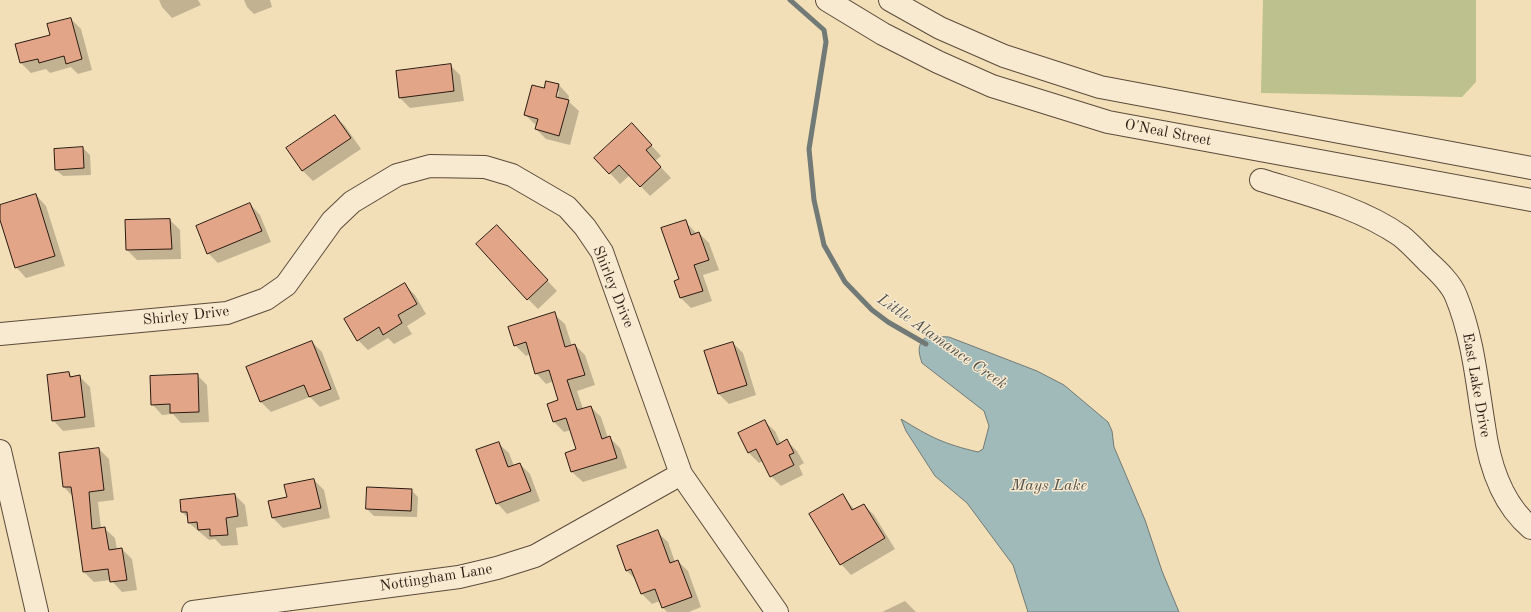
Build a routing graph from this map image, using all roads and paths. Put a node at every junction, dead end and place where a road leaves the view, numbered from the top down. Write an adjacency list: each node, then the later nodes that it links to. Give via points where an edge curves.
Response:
1 (827, 0): 5 (street, O'Neal Street, via 883,34 979,80 1043,103 1108,122)
2 (890, 0): 3 (street, O'Neal Street, via 940,28 1004,56 1100,88)
3 (1531, 168)
4 (1261, 180): 9 (street, East Lake Drive, via 1334,202 1375,221 1402,237 1444,279 1456,295 1471,341 1493,472 1507,499)
5 (1531, 200)
6 (0, 334): 8 (street, Shirley Drive, via 227,314 266,299 286,285 332,221 352,202 384,182 397,175 430,166 485,167 512,175 566,206 585,227 602,252)
7 (0, 451): 10 (street)
8 (681, 474): 11 (street, Nottingham Lane, via 535,556 498,568 458,577); 12 (street, Shirley Drive)
9 (1531, 528)
10 (37, 612)
11 (193, 612)
12 (777, 612)

